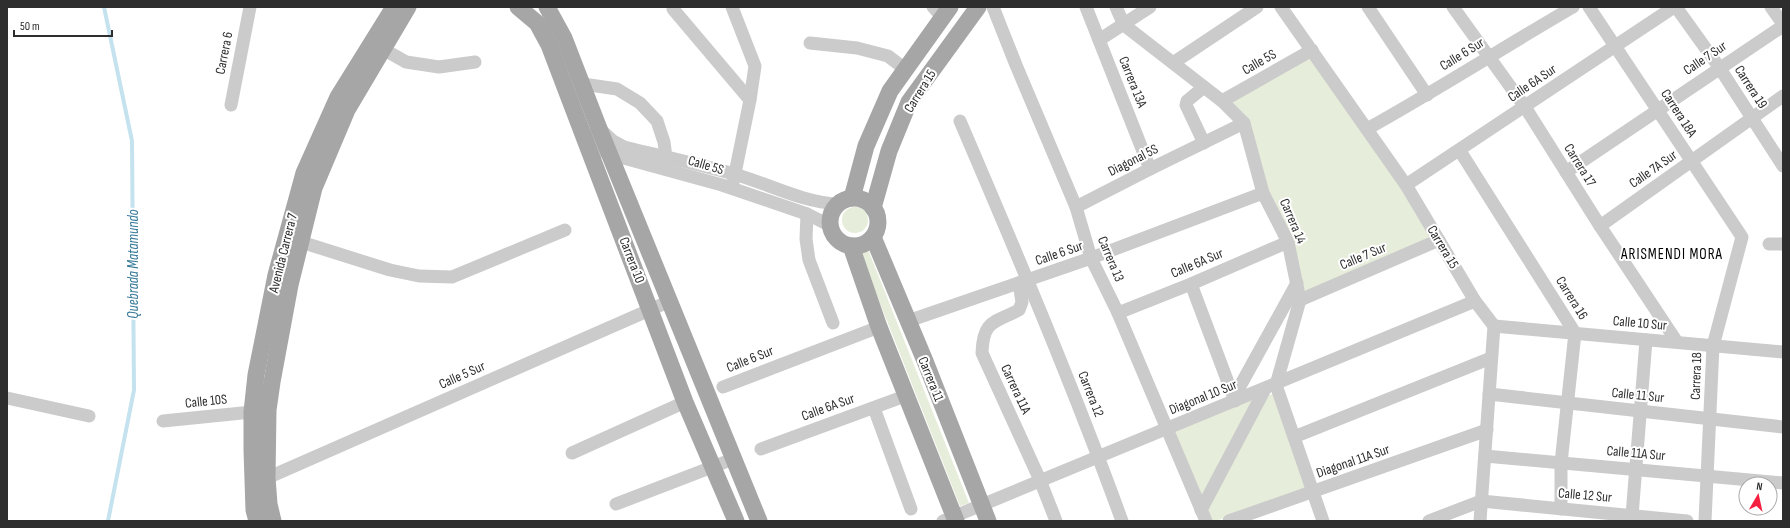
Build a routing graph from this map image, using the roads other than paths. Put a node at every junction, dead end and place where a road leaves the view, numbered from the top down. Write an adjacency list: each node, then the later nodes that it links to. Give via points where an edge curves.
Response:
1 (250, 7): 40 (street, Carrera 6)
2 (394, 7): 104 (main road, Avenida Carrera 7, via 338,97 304,173 276,275 256,375)
3 (408, 7): 27 (main road, Avenida Carrera 7)
4 (518, 7): 46 (main road, Carrera 10, via 537,23)
5 (547, 7): 34 (main road, Carrera 10, via 564,38)
6 (732, 7): 38 (street, via 755,66)
7 (978, 7): 62 (main road, Carrera 15, via 910,102 889,151)
8 (994, 7): 61 (street, Carrera 13)
9 (1086, 7): 24 (street, Carrera 13A)
10 (1116, 7): 22 (street, Carrera 14)
11 (1150, 7): 22 (street)
12 (1257, 7): 31 (street)
13 (1280, 7): 28 (street, Carrera 15)
14 (1368, 7): 36 (street)
15 (1453, 7): 29 (street, Carrera 17)
16 (1574, 7): 29 (street, Calle 6 Sur)
17 (1589, 7): 26 (street, Carrera 18A)
18 (1675, 7): 26 (street, Calle 6A Sur); 32 (street, Carrera 19)
19 (1771, 7): 23 (street)
20 (673, 9): 38 (street)
21 (942, 10): 33 (main road, Carrera 15)
22 (1124, 25): 24 (street); 31 (street, Carrera 14)
23 (1783, 25): 32 (street, Calle 7 Sur)
24 (1099, 40): 54 (street, Carrera 13A)
25 (810, 43): 33 (street, via 857,48 888,56)
26 (1616, 46): 41 (street, Calle 6A Sur); 42 (street, Carrera 18A)
27 (383, 49): 30 (street, via 406,62 439,67); 70 (main road, Avenida Carrera 7, via 347,110 314,188)
28 (1312, 50): 39 (street, Calle 5S); 47 (street, Carrera 15)
29 (1488, 57): 36 (street, Calle 6 Sur); 41 (street, Carrera 17)
30 (475, 62)
31 (1173, 63): 35 (street, Carrera 14)
32 (1719, 67): 42 (street, Calle 7 Sur); 43 (street, Carrera 19)
33 (905, 69): 60 (main road, Carrera 15, via 890,91)
34 (583, 84): 46 (main road, Carrera 10); 51 (street, via 617,89 640,103 657,121)
35 (1204, 87): 39 (street, Carrera 14); 48 (street, via 1187,100 1186,105)
36 (1427, 95): 47 (street, Calle 6 Sur)
37 (1783, 96): 43 (street, Calle 7A Sur)
38 (750, 100): 56 (street)
39 (1222, 101): 45 (street, Carrera 14)
40 (231, 105)
41 (1525, 107): 49 (street, Calle 6A Sur); 55 (street, Carrera 17)
42 (1658, 110): 52 (street, Carrera 18A); 55 (street, Calle 7 Sur)
43 (1752, 118): 52 (street, Calle 7A Sur); 53 (street, Carrera 19)
44 (960, 121): 76 (street)
45 (1244, 124): 48 (street); 59 (street, Carrera 14)
46 (590, 127): 50 (main road, Carrera 10); 51 (street, Calle 5S, via 624,147); 82 (main road, Carrera 10)
47 (1367, 129): 57 (street, Carrera 15)
48 (1204, 142): 54 (street, Diagonal 5S)
49 (1460, 151): 57 (street, Calle 6A Sur); 88 (street, Carrera 16)
50 (609, 154): 58 (street, Calle 5S); 80 (main road, Carrera 10)
51 (666, 157): 56 (street, Calle 5S)
52 (1691, 161): 65 (street, Calle 7A Sur); 68 (street, Carrera 18A)
53 (1783, 166)
54 (1150, 168): 61 (street, Diagonal 5S)
55 (1566, 172): 65 (street, Carrera 17)
56 (736, 174): 58 (street); 60 (street, Calle 5S, via 802,198 824,203)
57 (1406, 185): 69 (street, Carrera 15)
58 (732, 189): 63 (street, Calle 5S)
59 (1263, 193): 71 (street, Carrera 14); 75 (street, Calle 6 Sur)
60 (845, 201): 62 (main road, via 860,198); 64 (main road, via 830,216)
61 (1076, 207): 75 (street, Carrera 13)
62 (873, 208): 67 (main road, via 878,222)
63 (806, 214): 64 (street, Calle 5S); 85 (street, via 809,260)
64 (830, 225): 74 (main road, via 837,239)
65 (1600, 226): 90 (street, Carrera 17)
66 (565, 230): 70 (street, via 452,277 419,276 390,270)
67 (873, 237): 74 (main road, via 867,242); 84 (main road, Carrera 11)
68 (1742, 237): 91 (street, Carrera 18)
69 (1439, 240): 79 (street, Calle 7 Sur); 81 (street, Carrera 15)
70 (301, 242): 121 (main road, Avenida Carrera 7, via 290,285 272,382)
71 (1288, 242): 77 (street, Carrera 14); 78 (street, Calle 6A Sur)
72 (1769, 244): 73 (street)
73 (1783, 244)
74 (851, 246): 87 (main road)
75 (1091, 258): 76 (street, Calle 6 Sur); 83 (street, Carrera 13)
76 (1024, 282): 84 (street, Calle 6 Sur); 115 (street, Carrera 12); 122 (street, Carrera 11A, via 1019,310 990,324 983,336 982,353)
77 (1297, 283): 79 (street, Carrera 14); 99 (street)
78 (1191, 284): 83 (street, Calle 6A Sur); 99 (street)
79 (1300, 300): 95 (street, Carrera 14)
80 (670, 301): 82 (street, Calle 5 Sur); 116 (main road, Carrera 10)
81 (1475, 301): 86 (street, Carrera 15); 95 (street, Diagonal 10 Sur)
82 (650, 310): 100 (main road, Carrera 10); 121 (street, Calle 5 Sur)
83 (1118, 313): 109 (street, Carrera 13)
84 (908, 321): 127 (main road, Carrera 11)
85 (833, 323)
86 (1494, 326): 88 (street, Calle 10 Sur); 93 (street)
87 (878, 327): 94 (street, Calle 6 Sur); 97 (main road)
88 (1575, 334): 89 (street, Calle 10 Sur); 101 (street, Carrera 16)
89 (1646, 340): 90 (street, Calle 10 Sur); 103 (street)
90 (1676, 342): 91 (street, Calle 10 Sur)
91 (1713, 346): 92 (street, Calle 10 Sur); 106 (street, Carrera 18)
92 (1783, 352)
93 (1491, 358): 96 (street); 111 (street)
94 (723, 387)
95 (1271, 387): 99 (street, Diagonal 10 Sur); 111 (street); 130 (street, Carrera 14)
96 (1489, 394): 101 (street, Calle 11 Sur); 110 (street)
97 (905, 396): 102 (street, Calle 6A Sur); 132 (main road)
98 (7, 398): 105 (street)
99 (1234, 399): 109 (street, Diagonal 10 Sur)
100 (686, 402): 113 (street); 118 (main road, Carrera 10)
101 (1567, 403): 103 (street, Calle 11 Sur); 117 (street, Carrera 16)
102 (874, 408): 112 (street, Calle 6A Sur); 128 (street)
103 (1639, 411): 106 (street, Calle 11 Sur); 119 (street)
104 (252, 412): 107 (street, Calle 10S); 121 (main road, Avenida Carrera 7)
105 (89, 416)
106 (1710, 419): 108 (street, Calle 11 Sur); 120 (street, Carrera 18)
107 (162, 421)
108 (1783, 427)
109 (1167, 429): 115 (street, Diagonal 10 Sur); 130 (street, Carrera 13)
110 (1487, 430): 114 (street); 124 (street, Diagonal 11A Sur)
111 (1294, 437): 124 (street)
112 (761, 449)
113 (572, 453)
114 (1485, 456): 117 (street, Calle 11A Sur); 125 (street)
115 (1099, 457): 122 (street, Diagonal 10 Sur); 139 (street, Carrera 12)
116 (733, 459): 118 (street); 136 (main road, Carrera 10)
117 (1561, 463): 119 (street, Calle 11A Sur); 129 (street, Carrera 16)
118 (713, 467): 126 (street); 135 (main road, Carrera 10)
119 (1635, 469): 120 (street, Calle 11A Sur); 131 (street)
120 (1707, 476): 123 (street, Calle 11A Sur); 145 (street, Carrera 18)
121 (260, 480): 133 (main road, Avenida Carrera 7); 134 (main road, Avenida Carrera 7)
122 (1040, 480): 127 (street, Diagonal 10 Sur); 138 (street, Carrera 11A)
123 (1783, 483)
124 (1313, 492): 140 (street, Diagonal 11A Sur); 141 (street)
125 (1481, 501): 129 (street, Calle 12 Sur); 142 (street); 143 (street)
126 (616, 504)
127 (982, 505): 132 (street, Diagonal 10 Sur); 137 (main road, Carrera 11)
128 (911, 509)
129 (1561, 509): 131 (street, Calle 12 Sur)
130 (1203, 516)
131 (1632, 516): 144 (street, Calle 12 Sur)
132 (951, 519)
133 (257, 521)
134 (273, 521)
135 (736, 521)
136 (759, 521)
137 (988, 521)
138 (1056, 521)
139 (1122, 521)
140 (1229, 521)
141 (1324, 521)
142 (1429, 521)
143 (1480, 521)
144 (1686, 521)
145 (1705, 521)

